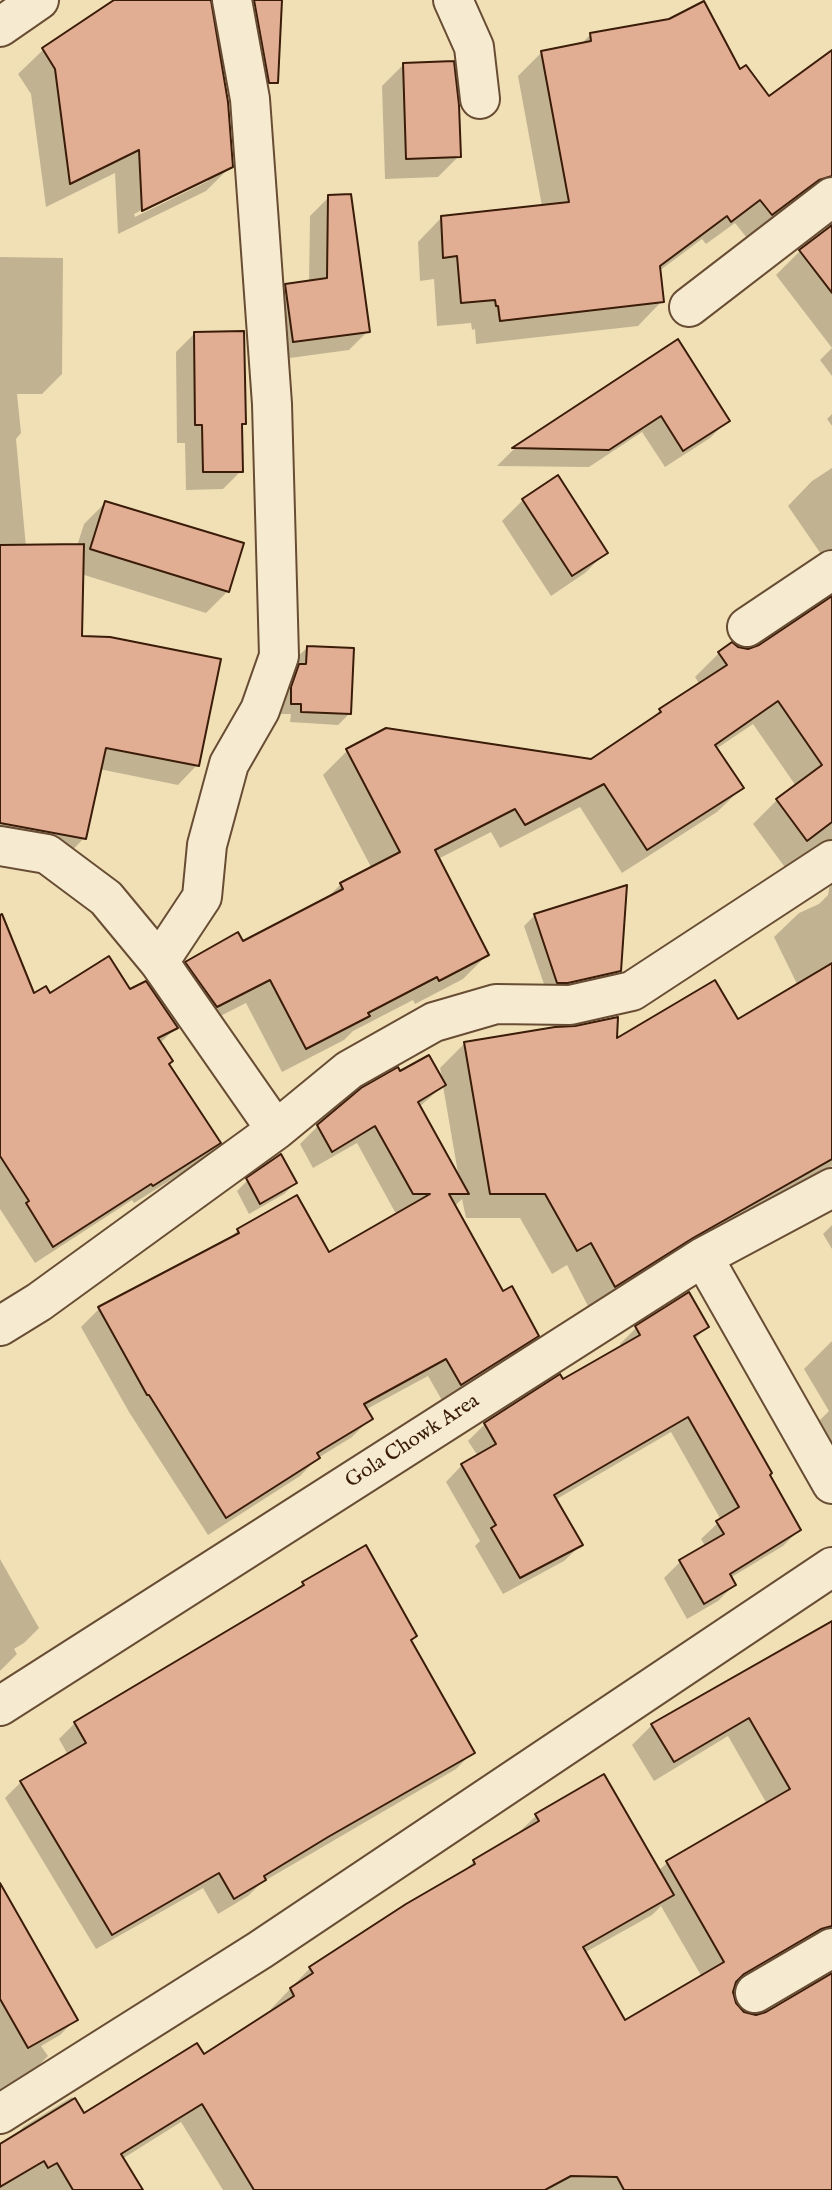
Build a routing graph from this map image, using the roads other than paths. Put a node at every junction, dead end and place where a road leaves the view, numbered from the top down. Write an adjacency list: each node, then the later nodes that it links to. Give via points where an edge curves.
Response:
1 (39, 0): 4 (street)
2 (232, 0): 12 (street, via 250,99 271,391 279,656 260,710 229,764 206,845 202,897)
3 (453, 0): 5 (street, via 474,47)
4 (0, 27)
5 (480, 99)
6 (832, 197): 7 (street)
7 (689, 307)
8 (832, 570): 9 (street)
9 (747, 627)
10 (0, 846): 12 (street, via 47,854 106,898)
11 (832, 860): 13 (street, via 632,990 570,1004 496,1004 434,1021 349,1070)
12 (159, 962): 13 (street)
13 (276, 1130): 16 (street)
14 (832, 1188): 15 (street, Gola Chowk Area)
15 (703, 1257): 17 (street); 19 (street, Gola Chowk Area)
16 (0, 1326)
17 (832, 1484)
18 (832, 1567): 22 (street, via 260,1950)
19 (0, 1706)
20 (832, 1948): 21 (street)
21 (755, 1993)
22 (0, 2114)

